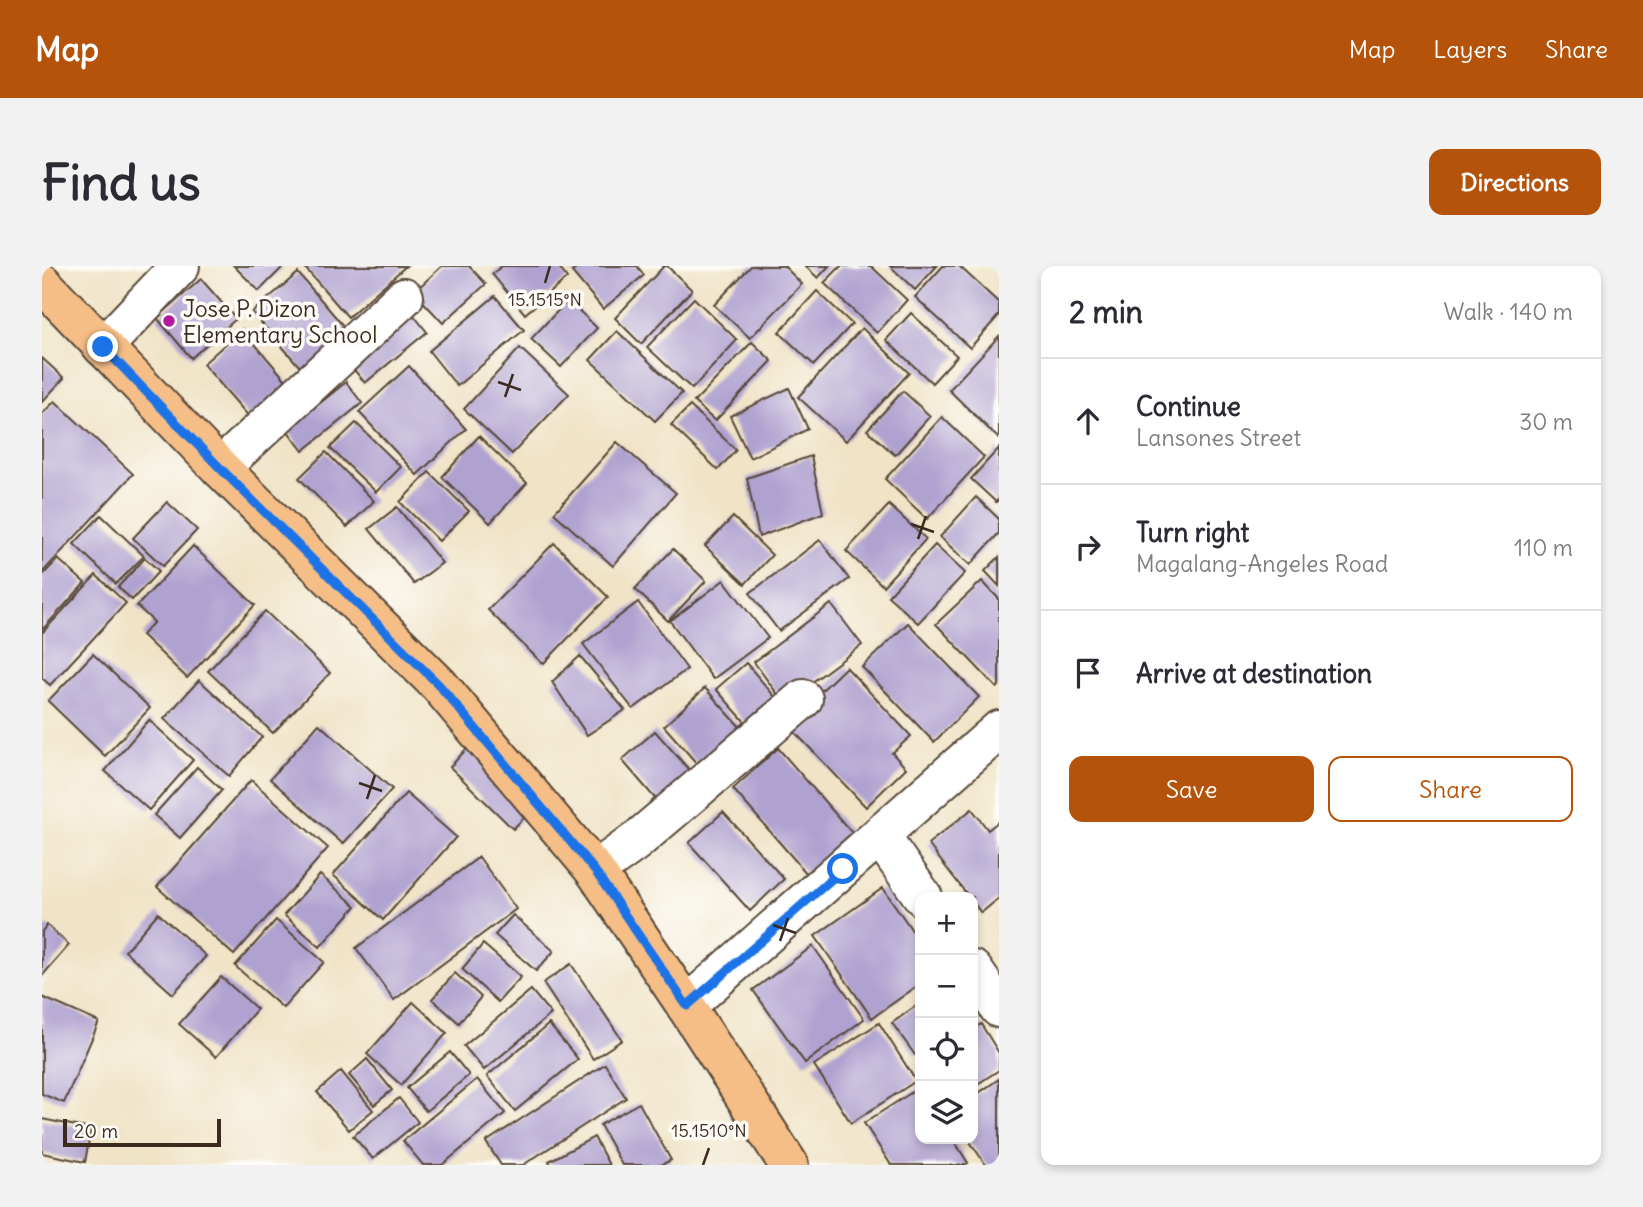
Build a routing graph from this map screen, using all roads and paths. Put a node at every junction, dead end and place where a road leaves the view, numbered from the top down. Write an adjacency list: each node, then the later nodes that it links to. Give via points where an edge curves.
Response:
1 (180, 266): 4 (street)
2 (42, 283): 4 (main road)
3 (404, 298): 5 (street)
4 (103, 347): 5 (main road)
5 (220, 468): 9 (main road, via 439,685)
6 (803, 699): 9 (street)
7 (999, 730): 8 (street)
8 (880, 836): 10 (street); 12 (street)
9 (595, 871): 12 (main road)
10 (919, 892)
11 (978, 977): 13 (street)
12 (687, 1006): 14 (main road)
13 (999, 1008)
14 (781, 1161)

